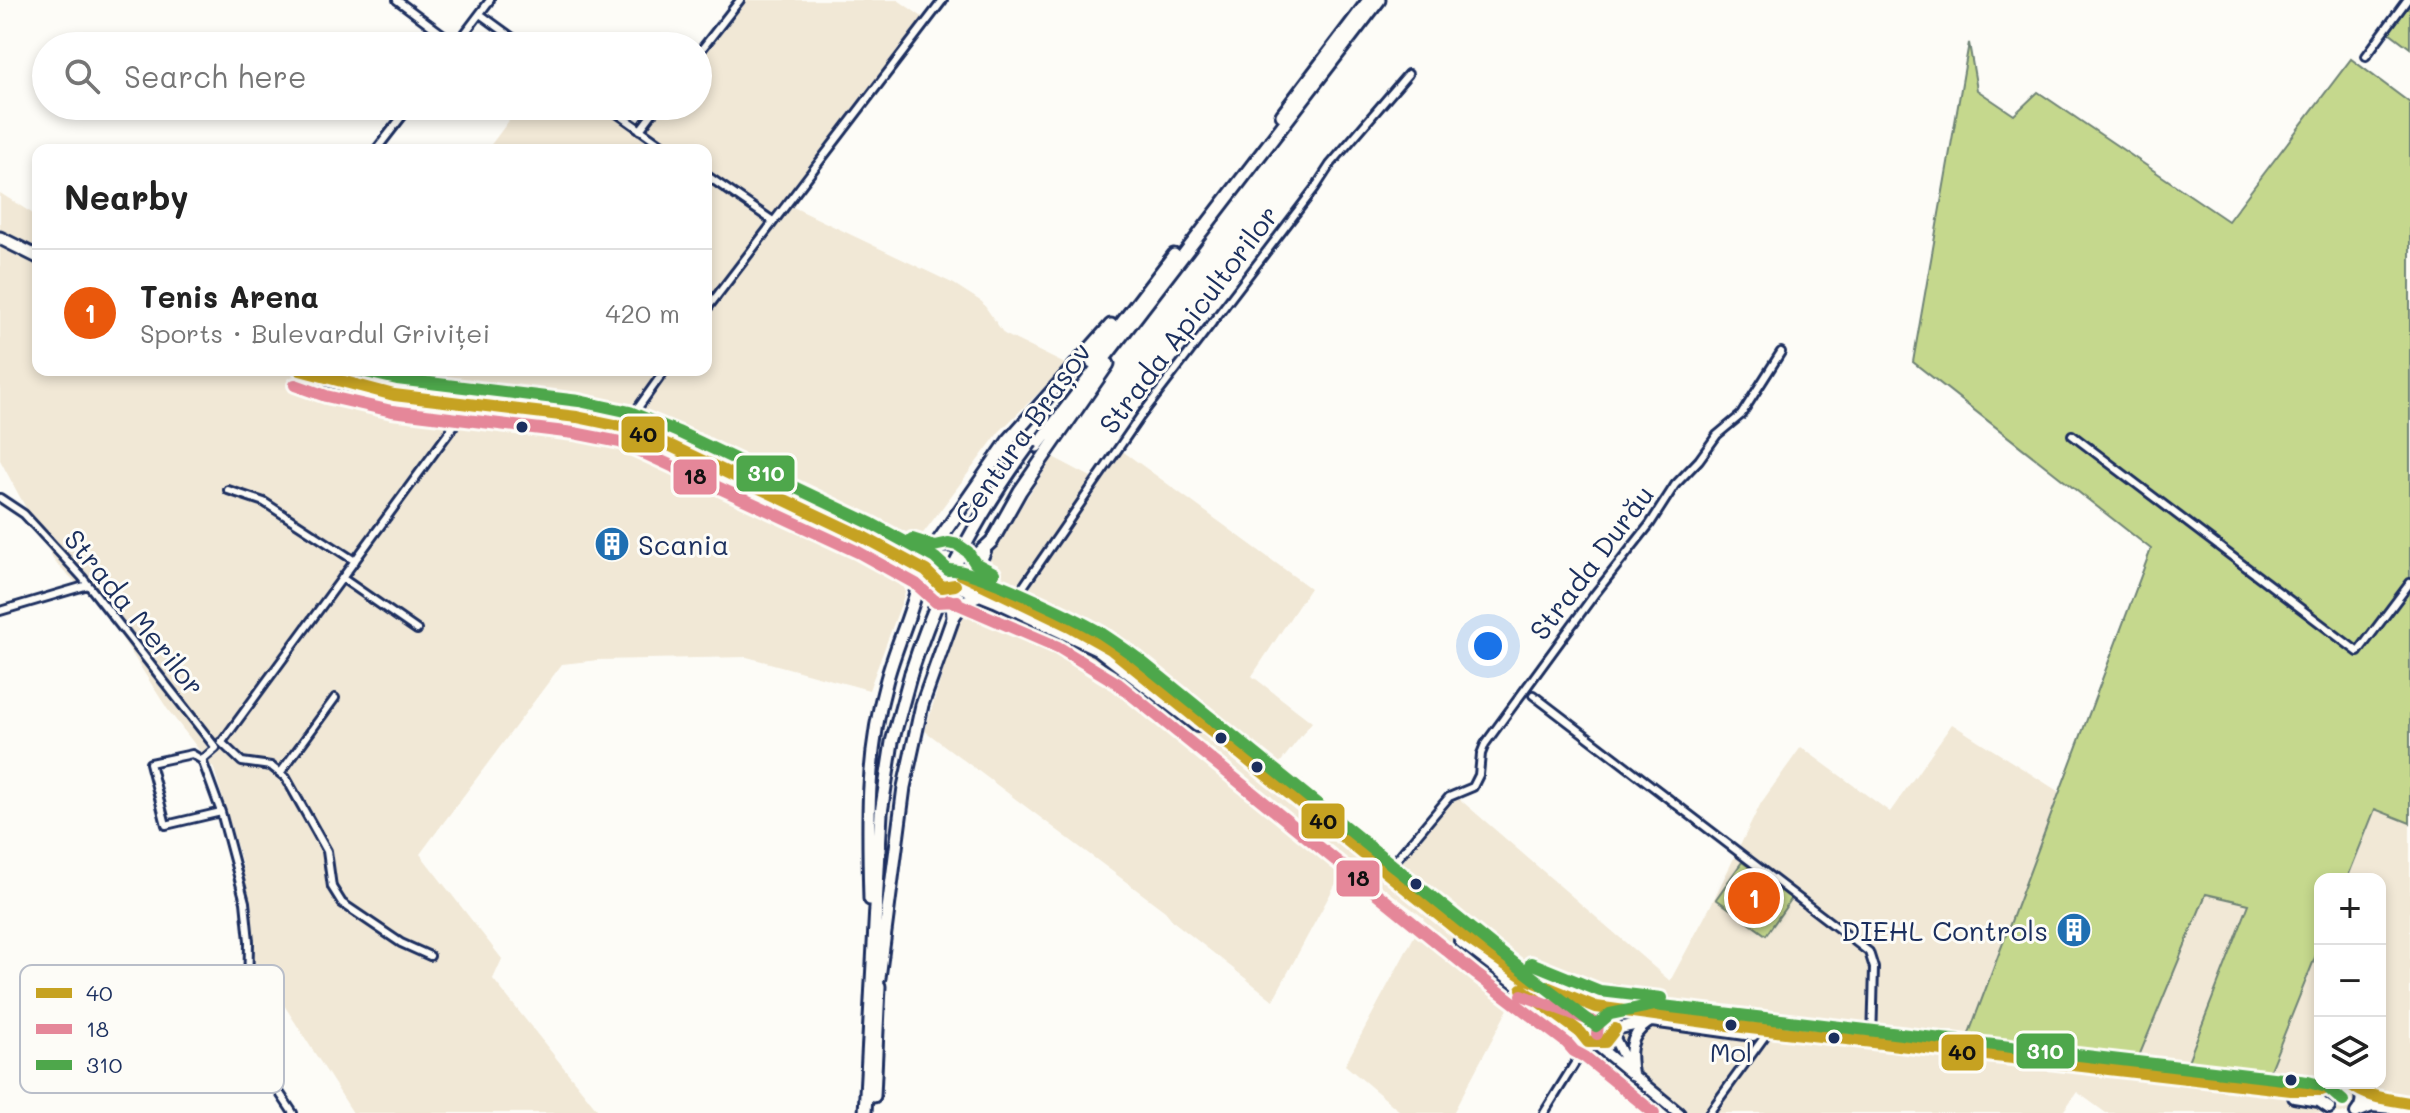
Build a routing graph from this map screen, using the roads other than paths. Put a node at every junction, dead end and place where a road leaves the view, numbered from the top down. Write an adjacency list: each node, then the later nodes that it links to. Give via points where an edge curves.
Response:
1 (397, 0): 9 (street)
2 (490, 0): 8 (street)
3 (740, 0): 12 (street)
4 (943, 0): 23 (street)
5 (1369, 0): 14 (highway, Centura Brașov)
6 (1379, 0): 14 (highway, Centura Brașov)
7 (2407, 0): 13 (street)
8 (480, 14): 10 (street); 11 (street)
9 (438, 32)
10 (466, 32)
11 (505, 32)
12 (712, 36)
13 (2366, 56)
14 (1330, 59): 27 (highway, Centura Brașov)
15 (1408, 74): 47 (street, Strada Apicultorilor, via 1330,165 1140,417)
16 (399, 120): 20 (street)
17 (626, 120): 19 (street)
18 (648, 120): 19 (street)
19 (640, 130): 21 (street)
20 (381, 144)
21 (660, 144)
22 (712, 179): 23 (street)
23 (773, 221): 26 (street)
24 (0, 238): 25 (highway)
25 (32, 254)
26 (712, 302)
27 (1142, 303): 36 (highway, via 1117,318 995,457); 37 (highway, via 1116,353 1020,491); 62 (highway, Centura Brașov, bridge, via 1004,478 964,545 931,616 892,742 881,813)
28 (1781, 352): 59 (street, Strada Durău, via 1741,415 1675,485 1501,721 1482,749 1473,787 1449,797)
29 (320, 376): 31 (highway, via 360,388)
30 (661, 376): 32 (street)
31 (469, 405): 32 (highway); 39 (street)
32 (625, 427): 38 (highway)
33 (2072, 435): 44 (street, via 2358,652)
34 (228, 490): 39 (street, via 264,502)
35 (0, 498): 45 (street, Strada Merilor, via 24,514)
36 (948, 528): 38 (highway, via 928,549); 40 (highway)
37 (992, 541): 42 (highway); 46 (main road, via 978,564)
38 (901, 555): 40 (highway); 43 (highway); 48 (highway, via 916,575)
39 (355, 561): 41 (street)
40 (939, 561): 42 (highway, via 956,562); 43 (highway, via 932,570)
41 (342, 578): 51 (street); 54 (street)
42 (957, 579): 43 (highway); 46 (main road); 50 (highway)
43 (935, 581): 48 (highway)
44 (2410, 583)
45 (88, 585): 49 (street); 55 (street, Strada Merilor)
46 (982, 590): 47 (main road); 50 (main road, via 960,604); 65 (main road, via 1127,670)
47 (1014, 600): 59 (main road, via 1070,626 1131,664)
48 (914, 603): 62 (highway, via 886,684 869,779)
49 (0, 611)
50 (953, 618): 62 (highway, via 912,742)
51 (417, 630)
52 (1533, 695): 69 (street, via 1869,952 1874,968)
53 (335, 698): 57 (street)
54 (222, 742): 55 (street); 57 (street, via 242,762)
55 (216, 748): 56 (street)
56 (202, 760): 58 (street); 58 (street, via 192,754 150,761 166,825)
57 (281, 772): 60 (street, via 327,851 338,898 401,943)
58 (221, 812): 61 (street, via 245,902)
59 (1385, 873): 63 (main road, via 1507,967 1546,989)
60 (430, 956)
61 (249, 965)
62 (876, 978): 82 (highway, Centura Brașov); 83 (highway, Centura Brașov)
63 (1598, 1007): 64 (main road); 65 (main road, via 1581,1015); 66 (main road, via 1611,1012)
64 (1656, 1017): 66 (main road); 67 (main road); 69 (main road); 70 (main road, via 1637,1032 1631,1045)
65 (1580, 1032): 68 (main road)
66 (1614, 1032): 68 (main road, via 1605,1042); 70 (main road)
67 (1765, 1036): 78 (main road, via 2312,1099); 86 (street)
68 (1591, 1042): 70 (main road); 84 (street)
69 (1872, 1042): 71 (main road, via 2272,1088)
70 (1633, 1076): 77 (main road)
71 (2321, 1089)
72 (2333, 1089): 78 (main road, via 2327,1099)
73 (2356, 1089): 75 (main road)
74 (280, 1093): 81 (street)
75 (2361, 1093): 76 (main road); 80 (main road)
76 (2410, 1103)
77 (1665, 1109): 85 (main road)
78 (2331, 1110)
79 (2410, 1110): 80 (main road, via 2372,1106)
80 (2356, 1112)
81 (293, 1113)
82 (865, 1113)
83 (873, 1113)
84 (1544, 1113)
85 (1679, 1113)
86 (1709, 1113)

